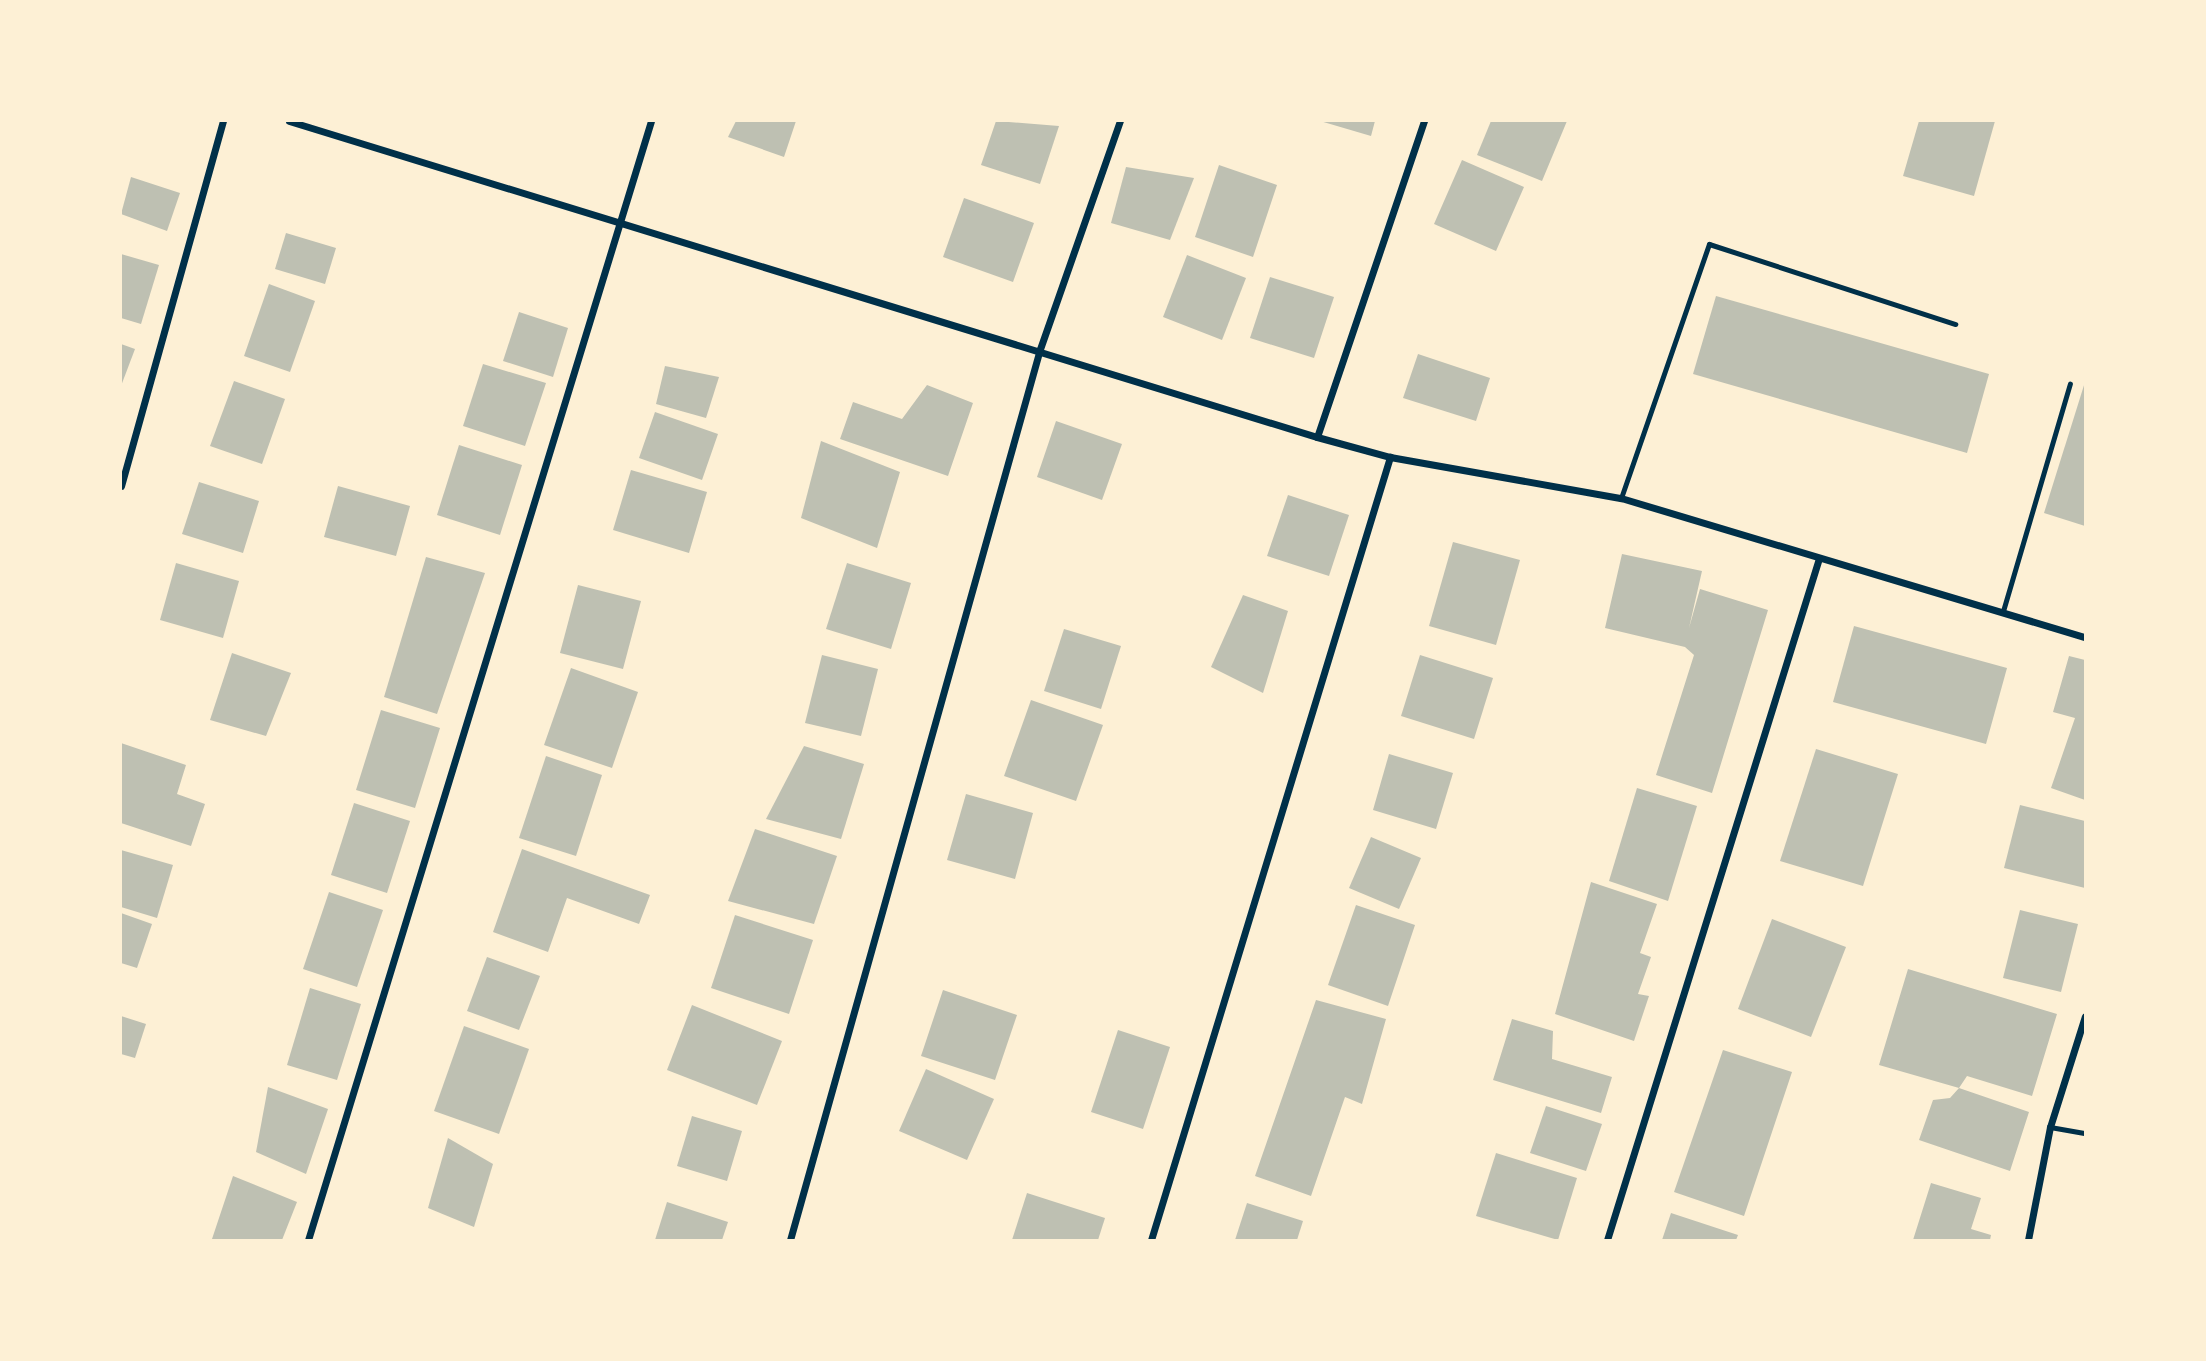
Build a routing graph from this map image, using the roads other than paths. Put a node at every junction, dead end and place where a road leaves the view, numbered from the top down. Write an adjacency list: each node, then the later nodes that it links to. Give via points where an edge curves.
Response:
1 (223, 121): 12 (street)
2 (289, 121): 6 (street)
3 (650, 121): 6 (street)
4 (1120, 121): 8 (street)
5 (1424, 121): 10 (street)
6 (619, 218): 8 (street); 20 (street)
7 (1955, 324): 13 (lane, via 1709,244)
8 (1040, 349): 10 (street); 21 (street)
9 (2070, 384): 15 (lane)
10 (1317, 437): 11 (street)
11 (1390, 457): 13 (street); 22 (street)
12 (121, 486)
13 (1621, 498): 14 (street)
14 (1819, 558): 15 (street); 23 (street)
15 (2003, 611): 16 (street)
16 (2085, 637)
17 (2085, 1016): 18 (street)
18 (2050, 1127): 19 (lane); 24 (street)
19 (2085, 1133)
20 (308, 1240)
21 (790, 1240)
22 (1151, 1240)
23 (1607, 1240)
24 (2028, 1240)

